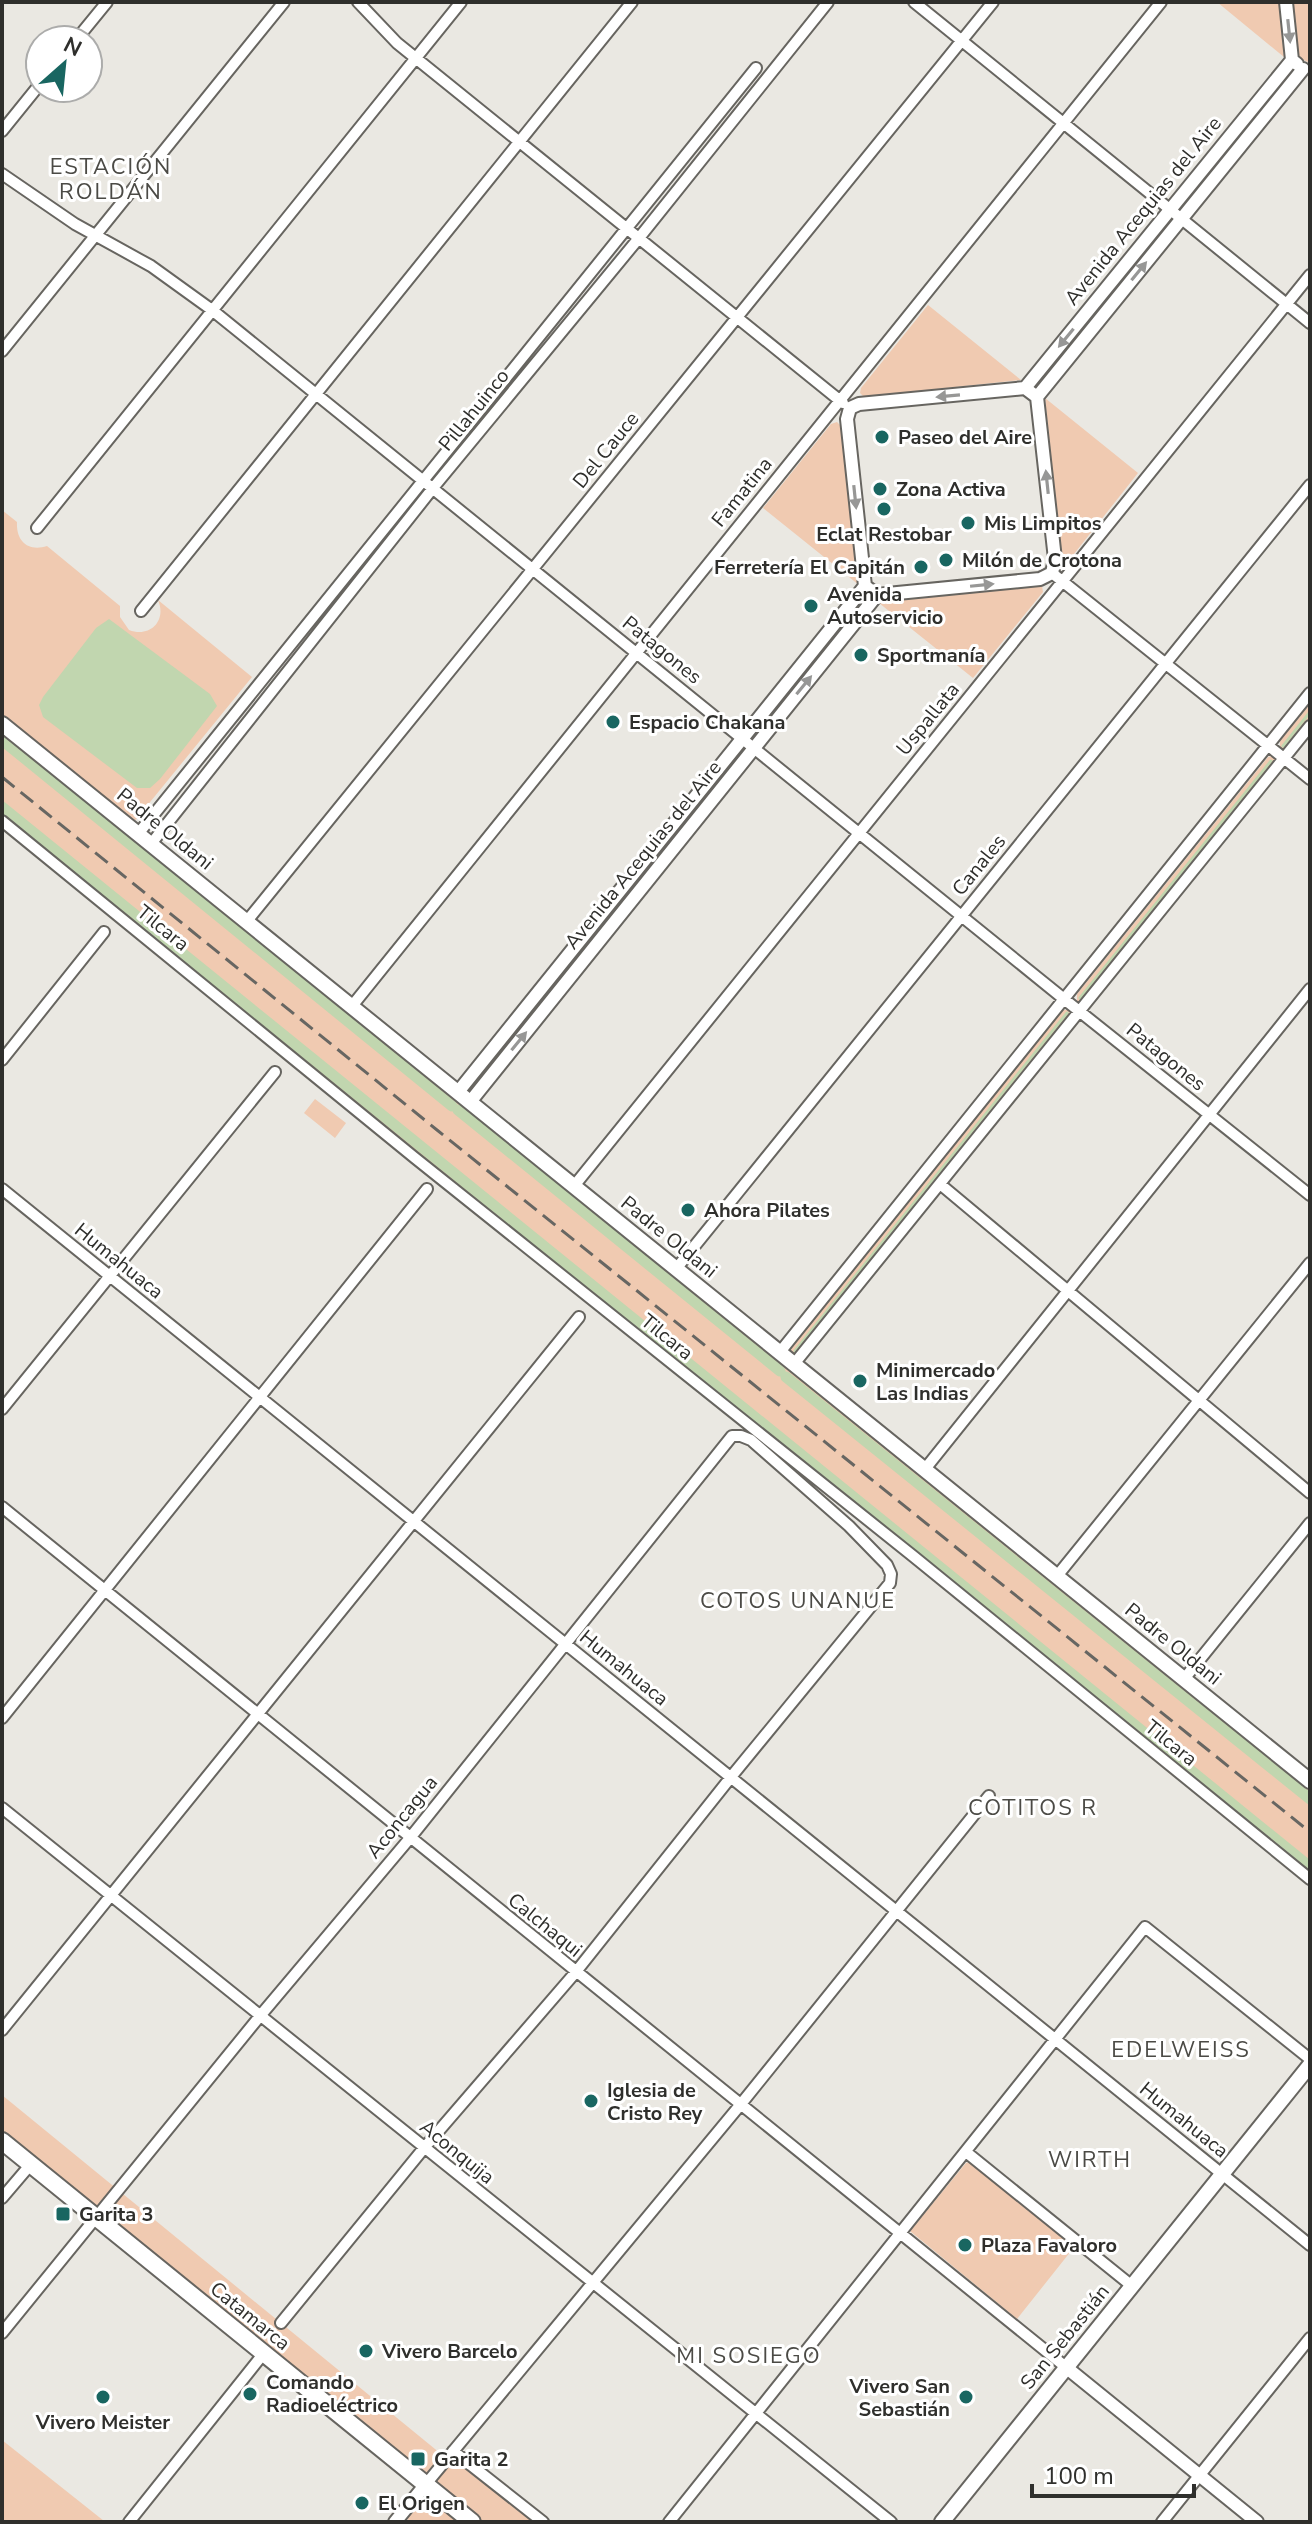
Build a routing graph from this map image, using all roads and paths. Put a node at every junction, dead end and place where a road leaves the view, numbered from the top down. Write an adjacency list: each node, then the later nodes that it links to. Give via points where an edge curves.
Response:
1 (107, 2): 11 (street)
2 (284, 2): 25 (street)
3 (358, 2): 13 (street)
4 (461, 2): 13 (street)
5 (632, 2): 20 (street)
6 (828, 2): 26 (street, Pillahuinco)
7 (914, 2): 12 (street)
8 (993, 2): 12 (street, Del Cauce)
9 (1161, 2): 18 (street, Famatina)
10 (1286, 2): 14 (street, one-way to 14)
11 (89, 24)
12 (962, 41): 18 (street); 30 (street, Del Cauce)
13 (416, 58): 20 (street); 29 (street)
14 (1292, 60): 16 (street, Avenida Acequias del Aire); 22 (street, Avenida Acequias del Aire)
15 (756, 68): 24 (street, Pillahuinco)
16 (1306, 68): 23 (street, Avenida Acequias del Aire)
17 (24, 104): 19 (street)
18 (1063, 123): 22 (street); 36 (street, Famatina)
19 (2, 131)
20 (519, 142): 24 (street); 34 (street)
21 (2, 174): 25 (street, Patagones)
22 (1170, 210): 23 (street); 33 (street, Avenida Acequias del Aire, one-way to 33)
23 (1181, 219): 28 (street); 35 (street, Avenida Acequias del Aire, one-way to 23)
24 (626, 228): 26 (street); 38 (street, Pillahuinco)
25 (95, 235): 29 (street, Patagones, via 151,266); 32 (street)
26 (639, 238): 30 (street); 40 (street, Pillahuinco)
27 (1310, 275): 28 (street, Uspallata)
28 (1286, 304): 31 (street); 43 (street, Uspallata)
29 (212, 310): 34 (street, Patagones); 41 (street)
30 (737, 317): 36 (street); 42 (street, Del Cauce)
31 (1310, 323)
32 (2, 351)
33 (1025, 388): 35 (street); 37 (street, one-way to 37)
34 (316, 394): 38 (street, Patagones); 46 (street)
35 (1037, 397): 43 (street, one-way to 35)
36 (839, 400): 37 (street); 47 (street, Famatina)
37 (850, 408): 44 (street, one-way to 44)
38 (424, 480): 40 (street, Patagones); 59 (street, Pillahuinco)
39 (1310, 485): 48 (street, Canales)
40 (433, 488): 42 (street, Patagones); 60 (street, Pillahuinco)
41 (37, 528)
42 (533, 569): 47 (street, Patagones); 62 (street, Del Cauce)
43 (1057, 577): 45 (street, one-way to 43); 48 (street); 58 (street, Uspallata)
44 (865, 586): 45 (street); 52 (street, Avenida Acequias del Aire)
45 (877, 595): 54 (street, Avenida Acequias del Aire, one-way to 45)
46 (141, 611)
47 (636, 653): 52 (street, Patagones); 66 (street, Famatina)
48 (1166, 663): 53 (street); 61 (street, Canales)
49 (1310, 693): 53 (street)
50 (2, 724): 59 (main road, Padre Oldani)
51 (1310, 726): 55 (street)
52 (742, 739): 54 (street, Patagones); 70 (street, Avenida Acequias del Aire)
53 (1269, 744): 55 (street); 65 (street)
54 (754, 748): 58 (street, Patagones); 71 (street, Avenida Acequias del Aire, one-way to 54)
55 (1284, 758): 56 (street); 67 (street)
56 (1310, 779)
57 (2, 821): 104 (street, Tilcara)
58 (859, 833): 61 (street, Patagones); 74 (street, Uspallata)
59 (138, 834): 60 (main road, Padre Oldani)
60 (151, 844): 62 (main road, Padre Oldani)
61 (961, 916): 65 (street, Patagones); 79 (street, Canales)
62 (247, 921): 66 (main road, Padre Oldani)
63 (104, 932): 68 (street)
64 (1310, 989): 72 (street)
65 (1064, 999): 67 (street, Patagones); 83 (street)
66 (352, 1006): 70 (main road, Padre Oldani)
67 (1079, 1011): 72 (street, Patagones); 73 (street)
68 (2, 1060)
69 (275, 1072): 80 (street)
70 (458, 1092): 71 (main road, Padre Oldani)
71 (470, 1102): 74 (main road, Padre Oldani)
72 (1209, 1115): 77 (street, Patagones); 81 (street)
73 (940, 1184): 81 (street); 84 (street)
74 (574, 1186): 79 (main road, Padre Oldani)
75 (2, 1189): 80 (street, Humahuaca)
76 (427, 1189): 85 (street)
77 (1310, 1195)
78 (1310, 1263): 86 (street)
79 (676, 1269): 83 (main road, Padre Oldani)
80 (109, 1276): 85 (street, Humahuaca); 87 (street)
81 (1068, 1291): 86 (street); 88 (street)
82 (579, 1317): 91 (street)
83 (780, 1352): 84 (main road, Padre Oldani)
84 (794, 1364): 88 (main road, Padre Oldani)
85 (260, 1398): 91 (street, Humahuaca); 94 (street)
86 (1199, 1401): 89 (street); 93 (street)
87 (2, 1409)
88 (925, 1469): 93 (main road, Padre Oldani)
89 (1310, 1493)
90 (2, 1507): 94 (street, Calchaqui)
91 (413, 1522): 95 (street, Humahuaca); 97 (street)
92 (1310, 1523): 96 (street)
93 (1057, 1576): 96 (main road, Padre Oldani)
94 (105, 1590): 97 (street, Calchaqui); 98 (street)
95 (564, 1643): 99 (street, Humahuaca); 99 (street, Aconcagua, via 732,1436 751,1440 849,1526 891,1574 890,1583); 103 (street, Aconcagua)
96 (1184, 1679): 100 (main road, Padre Oldani)
97 (259, 1713): 103 (street, Calchaqui); 105 (street)
98 (2, 1718)
99 (731, 1777): 106 (street, Humahuaca); 107 (street)
100 (1310, 1781)
101 (989, 1796): 106 (street)
102 (2, 1808): 105 (street, Aconquija)
103 (410, 1838): 107 (street, Calchaqui); 108 (street, Aconcagua)
104 (1310, 1879)
105 (110, 1896): 108 (street, Aconquija); 109 (street)
106 (896, 1911): 110 (street, Humahuaca); 113 (street)
107 (575, 1973): 113 (street, Calchaqui); 115 (street)
108 (260, 2016): 115 (street, Aconquija); 120 (street, Aconcagua)
109 (2, 2030)
110 (1056, 2039): 111 (street, via 1145,1927); 116 (street); 118 (street, Humahuaca)
111 (1310, 2059)
112 (1310, 2065): 118 (main road, San Sebastián)
113 (741, 2104): 121 (street, Calchaqui); 123 (street)
114 (2, 2141): 117 (main road, Catamarca)
115 (424, 2148): 123 (street, Aconquija); 125 (street)
116 (966, 2152): 121 (street); 124 (street)
117 (31, 2164): 119 (street); 120 (main road, Catamarca)
118 (1223, 2175): 122 (street, Humahuaca); 124 (main road, San Sebastián)
119 (2, 2198)
120 (96, 2217): 126 (street, Aconcagua); 128 (main road, Catamarca)
121 (901, 2234): 129 (street, Calchaqui); 130 (street)
122 (1310, 2245)
123 (591, 2283): 130 (street, Aconquija); 131 (street)
124 (1132, 2286): 129 (main road, San Sebastián)
125 (281, 2323)
126 (2, 2333)
127 (1310, 2338): 132 (street)
128 (264, 2353): 133 (main road, Catamarca); 134 (street)
129 (1067, 2368): 132 (street); 140 (main road, San Sebastián)
130 (757, 2413): 138 (street); 139 (street, Aconquija)
131 (453, 2451): 133 (street); 137 (street)
132 (1199, 2475): 141 (street); 142 (street)
133 (426, 2484): 135 (street); 136 (main road, Catamarca)
134 (129, 2522)
135 (395, 2522)
136 (472, 2522)
137 (543, 2522)
138 (669, 2522)
139 (891, 2522)
140 (942, 2522)
141 (1162, 2522)
142 (1257, 2522)

